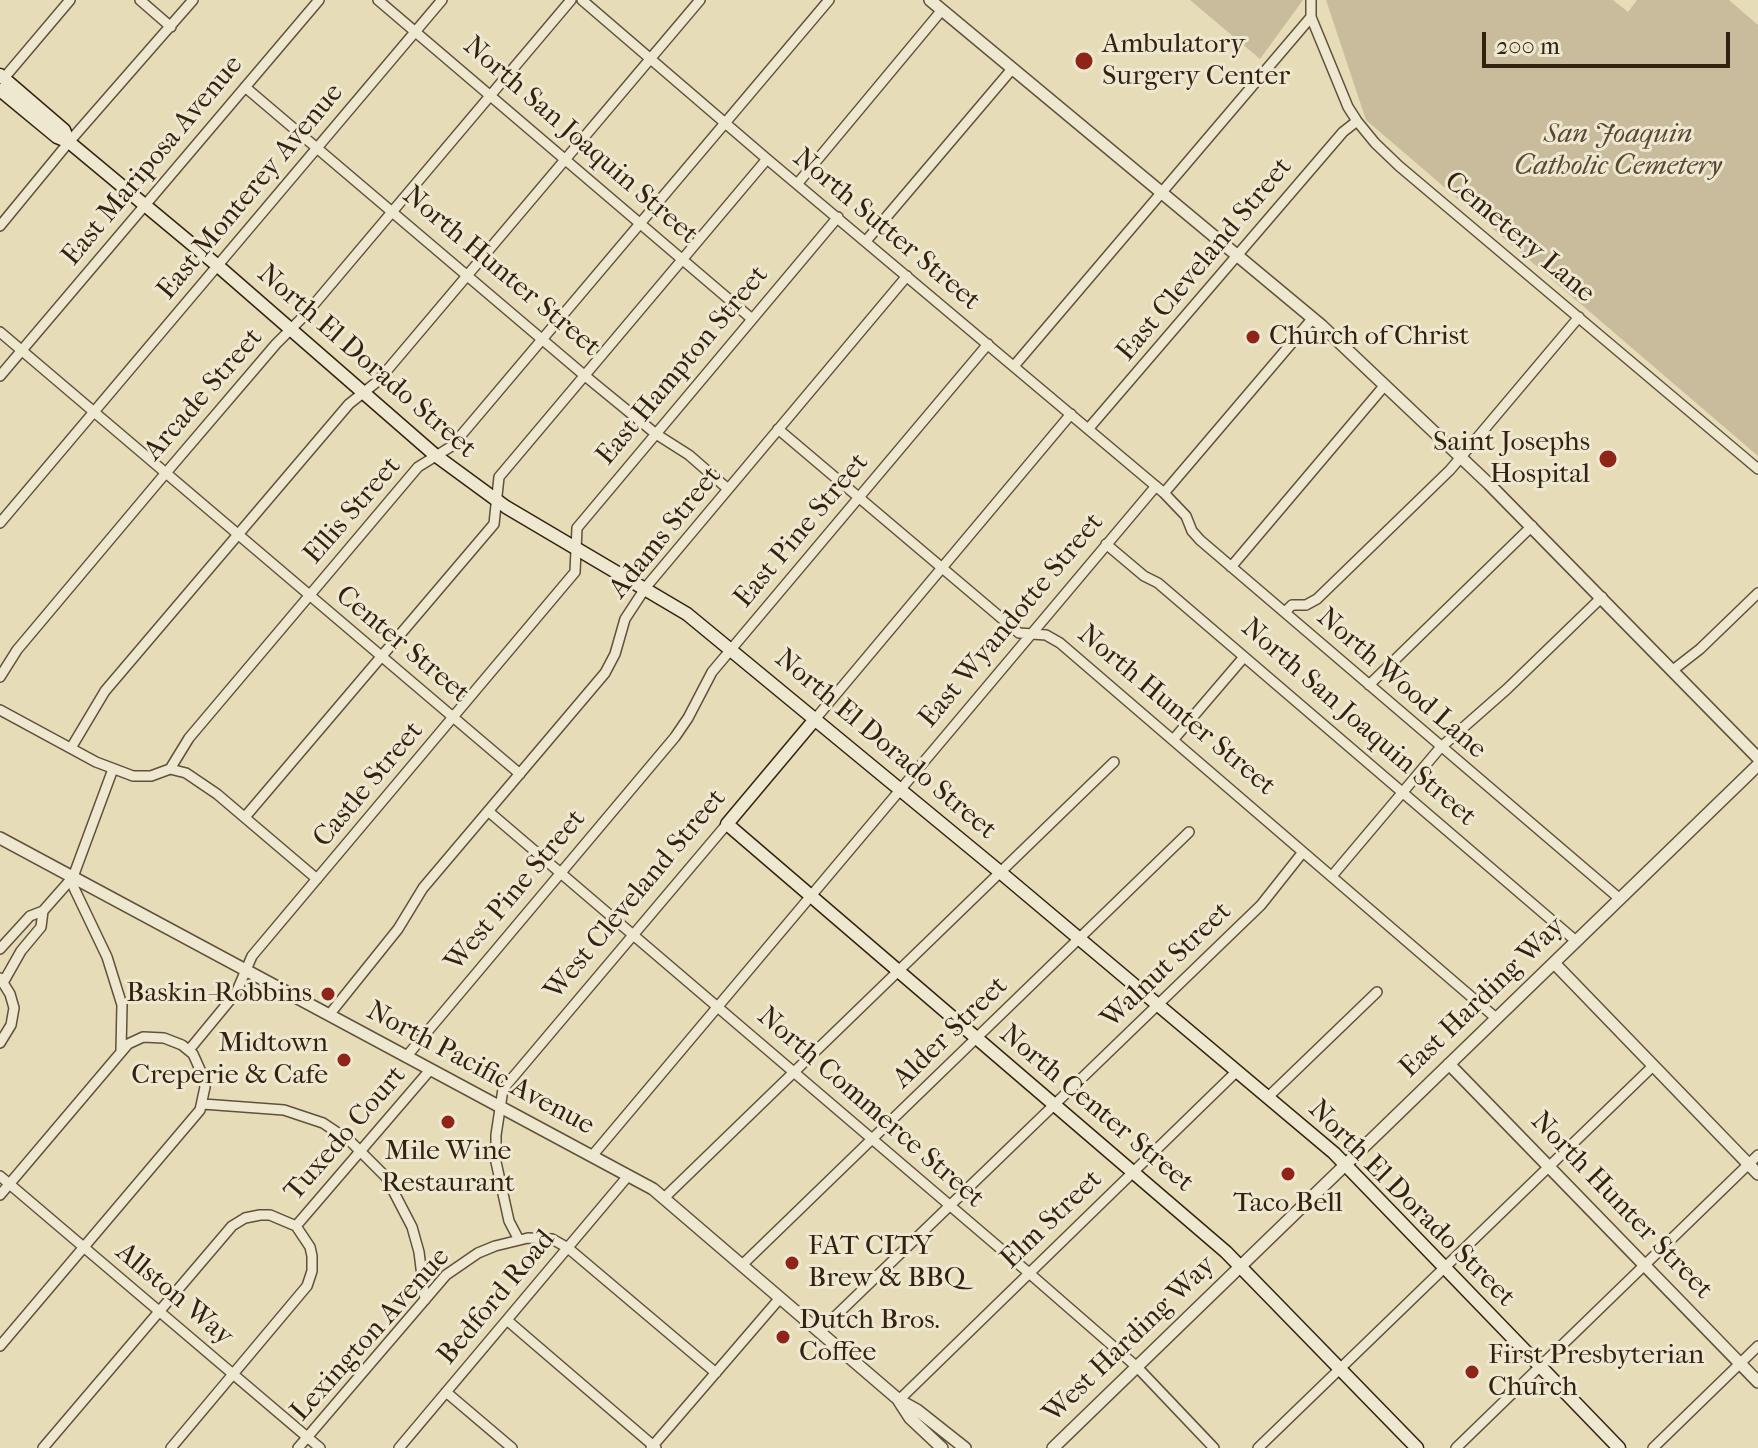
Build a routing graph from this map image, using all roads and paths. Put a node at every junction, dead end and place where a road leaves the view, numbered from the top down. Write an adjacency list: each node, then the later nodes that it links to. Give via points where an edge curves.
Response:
1 (70, 0): 19 (street)
2 (140, 0): 15 (street)
3 (193, 0): 15 (street)
4 (319, 0): 20 (street, East Mariposa Avenue)
5 (378, 0): 16 (street, North San Joaquin Street)
6 (442, 0): 16 (street, East Monterey Avenue)
7 (571, 0): 21 (street, Arcade Street)
8 (582, 0): 17 (street, North Sutter Street)
9 (700, 0): 17 (street)
10 (829, 0): 23 (street, Ellis Street)
11 (930, 0): 13 (street)
12 (1311, 0): 14 (street, Cemetery Lane)
13 (942, 10): 18 (street); 28 (street)
14 (1311, 17): 22 (street, Cemetery Lane); 29 (street)
15 (171, 27): 24 (street)
16 (415, 32): 21 (street, North San Joaquin Street); 25 (street, East Monterey Avenue)
17 (651, 59): 23 (street, North Sutter Street); 27 (street)
18 (1012, 69): 29 (street); 35 (street)
19 (1, 81): 24 (main road, North El Dorado Street, via 64,130)
20 (245, 87): 25 (street, North Hunter Street); 30 (street, East Mariposa Avenue)
21 (491, 96): 27 (street, North San Joaquin Street); 31 (street, Arcade Street)
22 (1357, 121): 36 (street, East Cleveland Street); 41 (street, Cemetery Lane, via 1399,166)
23 (726, 123): 26 (street, North Sutter Street); 33 (street, Ellis Street)
24 (69, 142): 30 (main road, North El Dorado Street); 34 (street)
25 (317, 148): 31 (street, North Hunter Street); 38 (street, East Monterey Avenue)
26 (767, 159): 28 (street, North Sutter Street); 37 (street)
27 (566, 160): 33 (street, North San Joaquin Street); 39 (street)
28 (798, 183): 32 (street, North Sutter Street)
29 (1163, 191): 36 (street); 49 (street)
30 (144, 205): 38 (main road, North El Dorado Street); 48 (street, East Mariposa Avenue)
31 (393, 212): 39 (street, North Hunter Street); 44 (street, Arcade Street)
32 (838, 217): 35 (street, North Sutter Street); 43 (street, East Hampton Street)
33 (641, 224): 37 (street, North San Joaquin Street); 46 (street, Ellis Street)
34 (0, 226)
35 (866, 241): 40 (street, North Sutter Street)
36 (1238, 255): 42 (street); 56 (street, East Cleveland Street)
37 (682, 260): 43 (street, North San Joaquin Street); 50 (street)
38 (218, 266): 44 (main road, North El Dorado Street); 54 (street, East Monterey Avenue)
39 (468, 276): 46 (street, North Hunter Street); 53 (street)
40 (907, 276): 47 (street, North Sutter Street); 57 (street, Adams Street)
41 (1579, 317): 60 (street); 61 (street, Cemetery Lane)
42 (1313, 318): 52 (street); 64 (street, East Wyandotte Street)
43 (752, 319): 58 (street, East Hampton Street)
44 (290, 330): 53 (main road, North El Dorado Street); 62 (street, Arcade Street)
45 (0, 332): 48 (street, Center Street)
46 (543, 340): 50 (street, North Hunter Street); 59 (street, Ellis Street, via 452,446)
47 (988, 344): 49 (street, North Sutter Street); 65 (street, East Pine Street)
48 (22, 351): 51 (street, East Mariposa Avenue); 54 (street, Center Street)
49 (1014, 366): 55 (street, North Sutter Street)
50 (584, 375): 58 (street, North Hunter Street); 66 (street, via 499,477)
51 (0, 376)
52 (1385, 385): 60 (street); 72 (street)
53 (364, 392): 59 (main road, North El Dorado Street); 69 (street)
54 (94, 412): 62 (street, Center Street); 67 (street, East Monterey Avenue)
55 (1071, 414): 56 (street, North Sutter Street); 73 (street)
56 (1089, 428): 64 (street, North Sutter Street)
57 (778, 429): 63 (street, Adams Street); 65 (street, North Hunter Street)
58 (656, 434): 63 (street, North Hunter Street); 71 (street, East Hampton Street, via 577,528)
59 (435, 455): 66 (main road, North El Dorado Street); 76 (street, Ellis Street, via 418,467)
60 (1462, 457): 68 (street); 78 (street, via 1317,599)
61 (1758, 469)
62 (165, 473): 69 (street, Center Street); 84 (street, Arcade Street)
63 (728, 489): 74 (street, Adams Street)
64 (1160, 489): 70 (street, East Wyandotte Street); 72 (street, North Wood Lane, via 1200,540)
65 (859, 498): 73 (street, North Hunter Street); 80 (street, East Pine Street)
66 (497, 502): 71 (main road, North El Dorado Street); 81 (street, via 494,524)
67 (0, 523)
68 (1532, 526): 77 (street); 85 (street)
69 (237, 534): 76 (street, Center Street); 90 (street, via 105,691)
70 (1106, 544): 79 (street, East Wyandotte Street); 82 (street, North San Joaquin Street)
71 (577, 549): 74 (main road, North El Dorado Street); 87 (street, Castle Street, via 575,572)
72 (1231, 567): 78 (street, North Wood Lane)
73 (943, 568): 79 (street, North Hunter Street, via 1019,633); 88 (street)
74 (646, 587): 80 (main road, North El Dorado Street); 98 (street, Adams Street, via 625,619 605,673)
75 (1758, 593): 83 (street)
76 (309, 595): 81 (street, Center Street); 97 (street, Ellis Street, via 178,752)
77 (1602, 597): 83 (street); 91 (street)
78 (1285, 612): 85 (street, North Wood Lane)
79 (1031, 634): 89 (street, North Hunter Street, via 1060,643); 99 (street, East Wyandotte Street)
80 (731, 649): 88 (main road, North El Dorado Street); 92 (street, East Pine Street)
81 (383, 656): 87 (street, Center Street); 102 (street)
82 (1244, 657): 89 (street); 100 (street, North San Joaquin Street)
83 (1673, 670): 93 (street)
84 (0, 677)
85 (1369, 685): 91 (street, North Wood Lane)
86 (0, 710): 90 (street)
87 (454, 717): 98 (street, Center Street); 111 (street, Castle Street)
88 (816, 718): 99 (main road, North El Dorado Street); 103 (main road, West Cleveland Street)
89 (1173, 740): 106 (street, North Hunter Street)
90 (71, 748): 96 (street)
91 (1440, 748): 100 (street); 113 (street, North Wood Lane)
92 (660, 754): 108 (street, West Pine Street)
93 (1758, 758)
94 (1114, 762): 107 (street)
95 (1758, 765): 113 (street, East Harding Way)
96 (113, 769): 97 (street, via 151,776); 110 (street)
97 (170, 769): 102 (street, via 186,773)
98 (520, 774): 101 (street, Adams Street)
99 (899, 788): 107 (main road, North El Dorado Street); 112 (street, East Wyandotte Street)
100 (1402, 792): 109 (street); 117 (street, North San Joaquin Street)
101 (488, 811): 108 (street, North Commerce Street); 126 (street, Adams Street)
102 (245, 817): 111 (street)
103 (727, 824): 112 (main road, North Center Street); 115 (street, West Cleveland Street)
104 (1189, 832): 116 (street, Alder Street)
105 (0, 838): 110 (street, North Pacific Avenue)
106 (1303, 852): 109 (street, North Hunter Street); 125 (street, Walnut Street, via 1261,905)
107 (1000, 872): 116 (main road, North El Dorado Street); 121 (street)
108 (560, 873): 115 (street, North Commerce Street); 132 (street, West Pine Street)
109 (1332, 876): 127 (street, North Hunter Street)
110 (73, 877): 114 (street); 120 (street, North Pacific Avenue); 130 (street, via 122,1005)
111 (317, 879): 120 (street, Castle Street, via 252,956)
112 (810, 896): 121 (main road, North Center Street); 124 (street, East Wyandotte Street)
113 (1620, 899): 117 (street, East Harding Way)
114 (43, 911): 118 (street, via 30,916); 122 (street, via 41,927)
115 (634, 935): 124 (street, North Commerce Street); 140 (street, West Cleveland Street, via 503,1089)
116 (1078, 939): 125 (main road, North El Dorado Street); 128 (street, Alder Street)
117 (1576, 941): 119 (street, East Harding Way)
118 (0, 949)
119 (1554, 963): 127 (street, East Harding Way); 134 (street)
120 (246, 971): 126 (street, North Pacific Avenue); 131 (street, Castle Street, via 236,993)
121 (897, 971): 128 (main road, North Center Street); 136 (street)
122 (2, 979): 129 (street, via 14,1008)
123 (1377, 992): 138 (street)
124 (717, 1006): 136 (street, North Commerce Street); 144 (street, East Wyandotte Street)
125 (1157, 1006): 137 (main road, North El Dorado Street); 141 (street, Walnut Street)
126 (329, 1015): 132 (street, North Pacific Avenue)
127 (1496, 1018): 133 (street, East Harding Way)
128 (976, 1039): 141 (main road, North Center Street); 142 (street, Alder Street)
129 (0, 1043)
130 (121, 1050): 131 (street, via 153,1037); 152 (street)
131 (189, 1050): 139 (street, via 204,1078)
132 (406, 1057): 135 (street, North Pacific Avenue)
133 (1449, 1064): 146 (street, East Harding Way); 147 (street, North Hunter Street)
134 (1653, 1066): 145 (street); 147 (street)
135 (430, 1070): 140 (street, North Pacific Avenue); 143 (street, Tuxedo Court)
136 (794, 1072): 142 (street, North Commerce Street); 154 (street)
137 (1236, 1072): 138 (main road, North El Dorado Street); 148 (street, Elm Street)
138 (1267, 1098): 146 (main road, North El Dorado Street)
139 (203, 1104): 143 (street, via 300,1114); 158 (street)
140 (499, 1106): 144 (street, North Pacific Avenue); 157 (street, via 496,1162 509,1221)
141 (1055, 1106): 148 (main road, North Center Street); 155 (street, Walnut Street)
142 (872, 1139): 155 (street, North Commerce Street); 160 (street, Alder Street)
143 (361, 1151): 156 (street, Tuxedo Court); 166 (street, via 386,1177 412,1227)
144 (592, 1156): 151 (street, North Pacific Avenue)
145 (1753, 1160): 149 (street); 161 (street)
146 (1345, 1165): 162 (street, East Harding Way); 163 (main road, North El Dorado Street)
147 (1549, 1166): 161 (street, North Hunter Street); 163 (street)
148 (1133, 1173): 162 (main road, North Center Street); 164 (street, Elm Street)
149 (1758, 1174)
150 (0, 1176): 152 (street, Allston Way)
151 (628, 1176): 154 (street, North Pacific Avenue); 159 (street, Bedford Road)
152 (9, 1184): 153 (street); 158 (street, Allston Way)
153 (0, 1195)
154 (664, 1198): 160 (street, North Pacific Avenue)
155 (951, 1206): 164 (street, North Commerce Street); 169 (street, Walnut Street)
156 (296, 1226): 167 (street, via 270,1215 238,1222); 177 (street, via 310,1247 309,1283)
157 (519, 1240): 159 (street, Lexington Avenue, via 545,1238); 166 (street, Lexington Avenue, via 466,1260)
158 (84, 1248): 167 (street, Allston Way); 170 (street)
159 (568, 1248): 168 (street, Bedford Road); 176 (street)
160 (742, 1265): 165 (street, North Pacific Avenue)
161 (1644, 1265): 172 (street, North Hunter Street); 173 (street)
162 (1241, 1266): 174 (street, West Harding Way); 175 (main road, North Center Street)
163 (1443, 1268): 173 (main road, North El Dorado Street); 175 (street)
164 (1029, 1273): 174 (street, North Commerce Street); 180 (street, Elm Street)
165 (780, 1298): 169 (street, North Pacific Avenue); 176 (street)
166 (425, 1300): 181 (street, Lexington Avenue)
167 (159, 1312): 177 (street, Allston Way); 183 (street)
168 (508, 1321): 179 (street, Bedford Road); 182 (street)
169 (819, 1332): 180 (street, North Pacific Avenue)
170 (0, 1346)
171 (1758, 1346): 172 (street)
172 (1740, 1364): 178 (street, North Hunter Street); 197 (street)
173 (1540, 1366): 195 (street); 196 (main road, North El Dorado Street)
174 (1137, 1367): 191 (street, West Harding Way); 192 (street, North Commerce Street)
175 (1340, 1369): 193 (street); 194 (main road, North Center Street)
176 (716, 1373): 182 (street)
177 (234, 1375): 181 (street, Allston Way); 184 (street)
178 (1758, 1382)
179 (446, 1392): 187 (street, Bedford Road); 188 (street)
180 (899, 1400): 189 (street, North Pacific Avenue); 190 (street, North Pacific Avenue)
181 (307, 1437): 185 (street, Lexington Avenue); 186 (street, Allston Way)
182 (654, 1447)
183 (43, 1448)
184 (171, 1448)
185 (298, 1448)
186 (320, 1448)
187 (399, 1448)
188 (512, 1448)
189 (942, 1448)
190 (965, 1448)
191 (1053, 1448)
192 (1214, 1448)
193 (1258, 1448)
194 (1417, 1448)
195 (1456, 1448)
196 (1619, 1448)
197 (1653, 1448)

